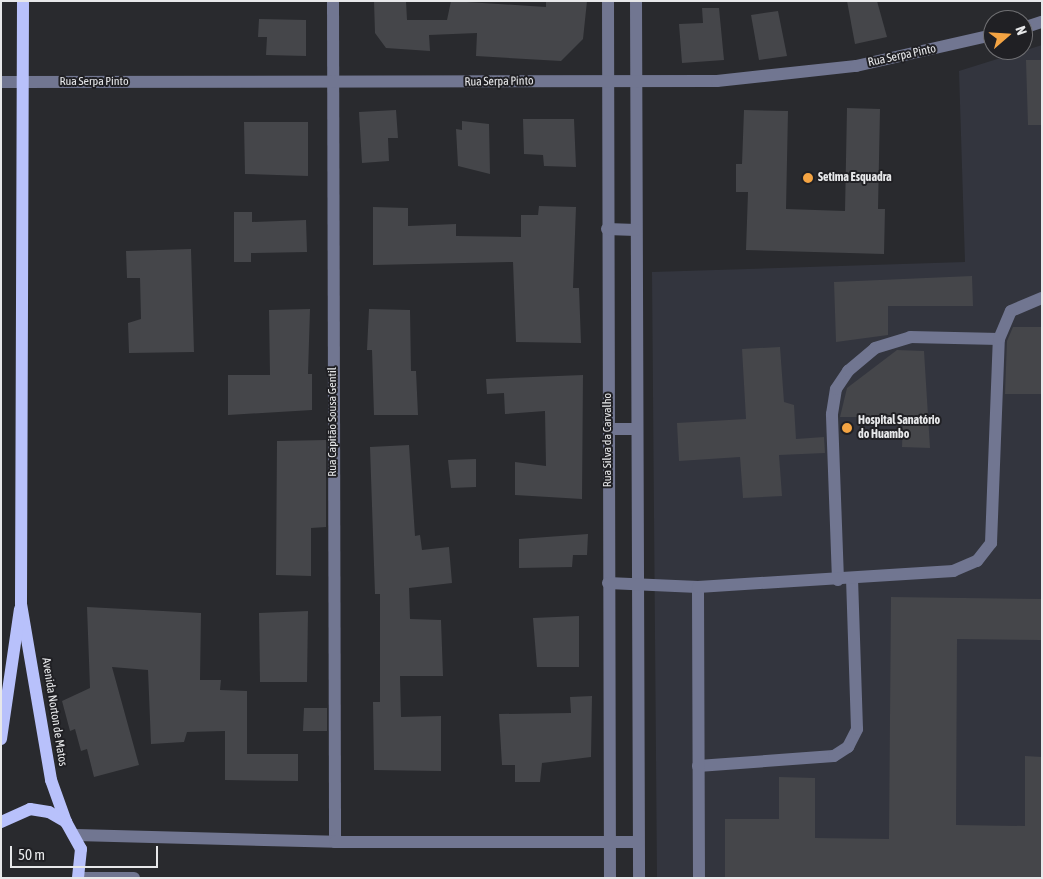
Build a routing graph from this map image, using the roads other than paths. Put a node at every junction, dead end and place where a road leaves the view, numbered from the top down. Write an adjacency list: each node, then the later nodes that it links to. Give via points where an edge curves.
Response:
1 (23, 1): 9 (main road, Avenida Norton de Matos)
2 (333, 1): 10 (street, Rua Capitão Sousa Gentil)
3 (608, 1): 6 (street, Rua Silva da Carvalho)
4 (636, 1): 7 (street)
5 (983, 37): 7 (street, Rua Serpa Pinto, via 856,66 717,81)
6 (608, 80): 7 (street, Rua Serpa Pinto); 10 (street, Rua Serpa Pinto); 11 (street, Rua Silva da Carvalho)
7 (637, 81): 12 (street)
8 (1, 82): 9 (street, Rua Serpa Pinto)
9 (24, 82): 10 (street, Rua Serpa Pinto); 22 (main road, Avenida Norton de Matos)
10 (332, 84): 28 (street, Rua Capitão Sousa Gentil)
11 (607, 228): 12 (street); 15 (street, Rua Silva da Carvalho)
12 (636, 230): 16 (street)
13 (1042, 298): 14 (street, via 1011,311)
14 (999, 339): 17 (street, via 910,337 875,348 848,371 836,389 832,414); 18 (street, via 991,543 976,561 953,572)
15 (608, 429): 16 (street); 19 (street, Rua Silva da Carvalho)
16 (637, 429): 20 (street)
17 (838, 580): 18 (street); 21 (street)
18 (852, 580): 24 (street, via 857,729 848,747 834,756)
19 (608, 583): 20 (street); 29 (street, Rua Silva da Carvalho)
20 (637, 584): 21 (street); 30 (street)
21 (698, 586): 24 (street)
22 (21, 604): 23 (main road, Avenida Norton de Matos); 26 (main road, Avenida Norton de Matos, via 51,780)
23 (1, 739)
24 (698, 766): 35 (street)
25 (1, 822): 26 (main road, via 30,809 49,812)
26 (66, 822): 27 (main road)
27 (76, 835): 28 (street); 31 (main road, via 82,863)
28 (335, 842): 29 (street)
29 (611, 842): 30 (street); 33 (street, Rua Silva da Carvalho)
30 (638, 842): 34 (street)
31 (79, 878): 32 (street)
32 (134, 878)
33 (610, 878)
34 (639, 878)
35 (699, 878)

